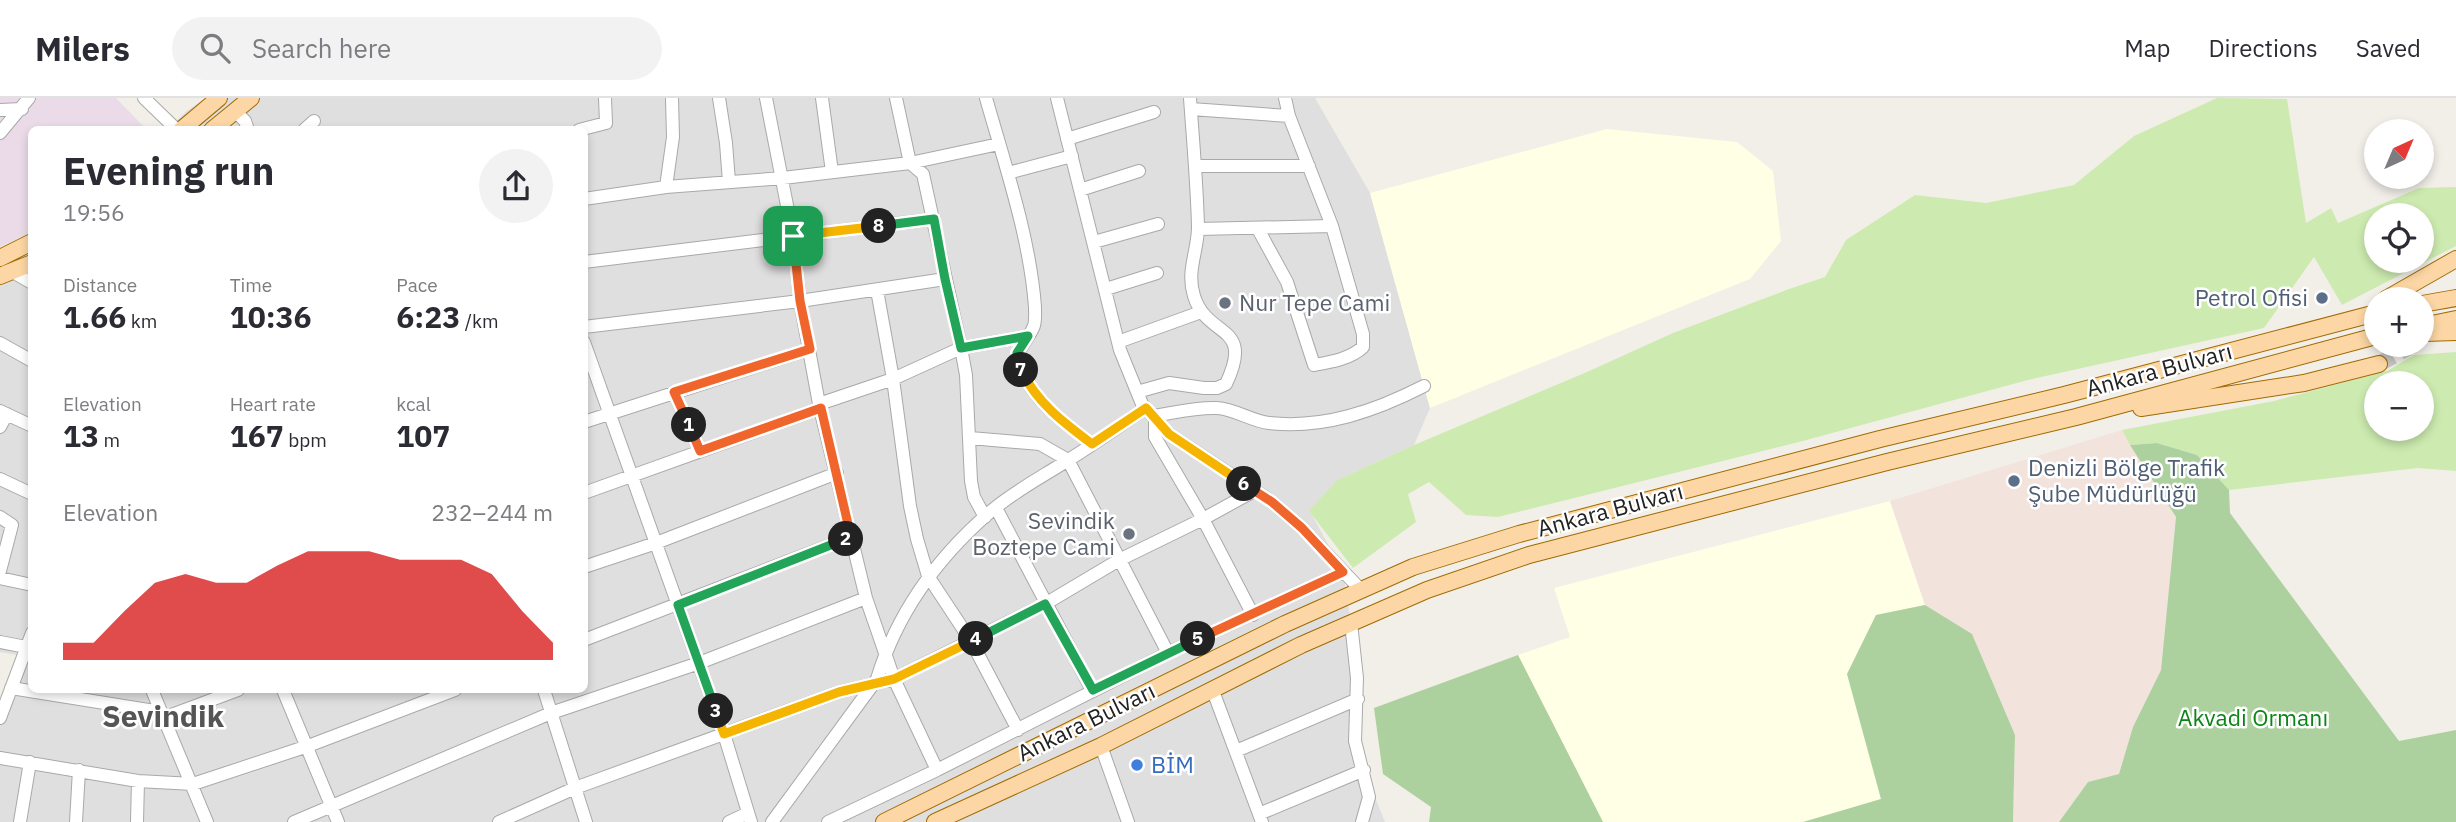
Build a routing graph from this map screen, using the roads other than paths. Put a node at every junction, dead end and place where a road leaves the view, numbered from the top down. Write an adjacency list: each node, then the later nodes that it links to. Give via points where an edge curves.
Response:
1 (144, 98): 19 (street)
2 (219, 98): 20 (main road)
3 (251, 98): 16 (main road)
4 (605, 98): 23 (street, via 606,123)
5 (672, 98): 36 (street, via 673,137)
6 (719, 98): 35 (street)
7 (765, 98): 34 (street)
8 (822, 98): 32 (street)
9 (896, 98): 28 (street)
10 (986, 98): 26 (street)
11 (1057, 98): 25 (street)
12 (1284, 98): 18 (street)
13 (26, 103): 15 (street); 24 (street)
14 (1191, 104): 18 (street); 29 (street)
15 (0, 110)
16 (235, 111): 21 (main road); 22 (street)
17 (1154, 112): 25 (street)
18 (1289, 116): 30 (street)
19 (175, 126)
20 (184, 126)
21 (217, 126)
22 (247, 126)
23 (588, 128)
24 (0, 133)
25 (1067, 139): 27 (street)
26 (999, 144): 28 (street); 33 (street)
27 (1072, 156): 33 (street); 37 (street)
28 (910, 163): 32 (street); 39 (street, via 923,174)
29 (1195, 166): 30 (street); 42 (street)
30 (1309, 166): 41 (street)
31 (1139, 171): 37 (street)
32 (832, 172): 34 (street)
33 (1008, 173): 70 (street, via 1035,307)
34 (783, 178): 35 (street); 44 (street)
35 (729, 182): 36 (street)
36 (666, 187): 38 (street)
37 (1080, 190): 45 (street)
38 (588, 198)
39 (934, 219): 44 (street); 53 (street)
40 (1158, 224): 45 (street)
41 (1332, 226): 43 (street); 43 (street, via 1355,300 1363,347 1338,360 1314,365 1287,282)
42 (1198, 229): 43 (street); 62 (street, via 1190,272)
43 (1258, 229)
44 (793, 236): 49 (street); 59 (street)
45 (1094, 242): 56 (street)
46 (28, 244): 47 (main road)
47 (0, 258)
48 (2456, 259): 55 (main road)
49 (588, 262)
50 (28, 264): 51 (main road)
51 (5, 273): 54 (street)
52 (1157, 273): 56 (street)
53 (945, 279): 57 (street); 74 (street)
54 (28, 282)
55 (2407, 287)
56 (1106, 289): 72 (street)
57 (877, 290): 59 (street); 79 (street)
58 (2456, 298): 60 (main road)
59 (800, 301): 67 (street); 75 (street)
60 (2434, 302)
61 (2364, 311): 64 (main road)
62 (1201, 312): 72 (street); 82 (street, via 1232,338 1236,348 1234,369 1226,384 1217,388 1169,383)
63 (2364, 316): 64 (main road, Ankara Bulvarı)
64 (2353, 318): 114 (main road, Ankara Bulvarı, via 1519,534 1413,567)
65 (2456, 319): 66 (main road)
66 (2434, 324)
67 (588, 327)
68 (2456, 332): 69 (main road)
69 (2434, 333)
70 (1028, 336): 74 (street); 92 (street, via 1017,353 1027,382 1062,422)
71 (2364, 339): 87 (main road, Ankara Bulvarı)
72 (1118, 342): 82 (street)
73 (0, 343): 77 (street)
74 (961, 348): 79 (street); 91 (street)
75 (810, 349): 81 (street); 83 (street)
76 (588, 353): 85 (street)
77 (28, 359)
78 (2379, 364): 87 (main road, via 2304,383)
79 (893, 379): 83 (street); 111 (street, via 910,506)
80 (1424, 386): 86 (street, via 1362,413 1325,422 1268,423 1218,408)
81 (674, 392): 85 (street); 93 (street)
82 (1137, 392): 86 (street)
83 (820, 406): 93 (street); 95 (street)
84 (4, 412): 89 (street); 90 (street)
85 (610, 413): 88 (street); 96 (street)
86 (1151, 414): 92 (street); 98 (street, via 1169,434); 104 (street, via 1155,437)
87 (2076, 417): 119 (main road, Ankara Bulvarı, via 1529,555 1427,590)
88 (588, 421)
89 (28, 424)
90 (0, 427)
91 (970, 438): 94 (street, via 1040,444); 103 (street, via 974,497)
92 (1092, 444): 94 (street)
93 (700, 451): 96 (street)
94 (1068, 460): 101 (street); 107 (street)
95 (836, 473): 105 (street); 106 (street)
96 (632, 475): 100 (street); 106 (street)
97 (0, 479): 99 (street)
98 (1254, 491): 104 (street); 110 (street, via 1302,528)
99 (28, 492)
100 (588, 492)
101 (996, 508): 103 (street); 116 (street)
102 (0, 517): 109 (street, via 12,525)
103 (985, 517): 111 (street)
104 (1203, 519): 107 (street); 118 (street)
105 (851, 537): 115 (street); 117 (street)
106 (656, 543): 108 (street); 117 (street)
107 (1119, 560): 116 (street); 126 (street)
108 (588, 566)
109 (0, 571)
110 (1343, 572): 114 (street); 118 (street)
111 (928, 576): 121 (street); 125 (street)
112 (0, 578): 113 (street)
113 (28, 584)
114 (1361, 590): 172 (main road, Ankara Bulvarı)
115 (866, 598): 125 (street); 127 (street)
116 (1045, 604): 121 (street); 131 (street)
117 (678, 605): 120 (street); 127 (street)
118 (1253, 615): 126 (street)
119 (1350, 623): 133 (main road, Ankara Bulvarı); 140 (street)
120 (588, 639)
121 (971, 641): 128 (street); 144 (street)
122 (0, 642): 124 (street)
123 (28, 642): 124 (street)
124 (26, 647): 130 (street)
125 (886, 653): 128 (street); 129 (street)
126 (1168, 653): 131 (street)
127 (699, 663): 141 (street); 145 (street)
128 (894, 679): 129 (street); 152 (street)
129 (874, 684): 145 (street); 170 (street)
130 (11, 688): 132 (street); 143 (street)
131 (1093, 690): 144 (street)
132 (28, 691)
133 (1213, 691): 147 (main road, Ankara Bulvarı); 148 (street)
134 (39, 693): 142 (street)
135 (153, 693): 142 (street)
136 (229, 693): 142 (street)
137 (284, 693): 146 (street)
138 (447, 693): 146 (street)
139 (545, 693): 141 (street)
140 (1358, 699): 148 (street); 153 (street, via 1355,741)
141 (551, 713): 156 (street); 157 (street)
142 (162, 715): 155 (street)
143 (0, 718)
144 (1018, 730): 152 (street)
145 (724, 734): 156 (street); 158 (street)
146 (308, 746): 155 (street); 157 (street)
147 (1101, 746): 159 (main road, Ankara Bulvarı); 174 (street)
148 (1236, 751): 160 (street)
149 (0, 758): 150 (street)
150 (30, 762): 151 (street); 161 (street)
151 (79, 770): 154 (street); 162 (street)
152 (937, 770): 171 (street)
153 (1364, 771): 160 (street); 175 (street, via 1369,797)
154 (138, 781): 155 (street); 163 (street)
155 (193, 784): 164 (street)
156 (575, 788): 167 (street); 168 (street)
157 (332, 805): 165 (street); 166 (street)
158 (750, 818): 169 (street)
159 (953, 818): 173 (main road, Ankara Bulvarı)
160 (1261, 818)
161 (20, 822)
162 (76, 822)
163 (137, 822)
164 (207, 822)
165 (294, 822)
166 (338, 822)
167 (499, 822)
168 (586, 822)
169 (729, 822)
170 (772, 822)
171 (828, 822)
172 (884, 822)
173 (935, 822)
174 (1128, 822)
175 (1362, 822)

